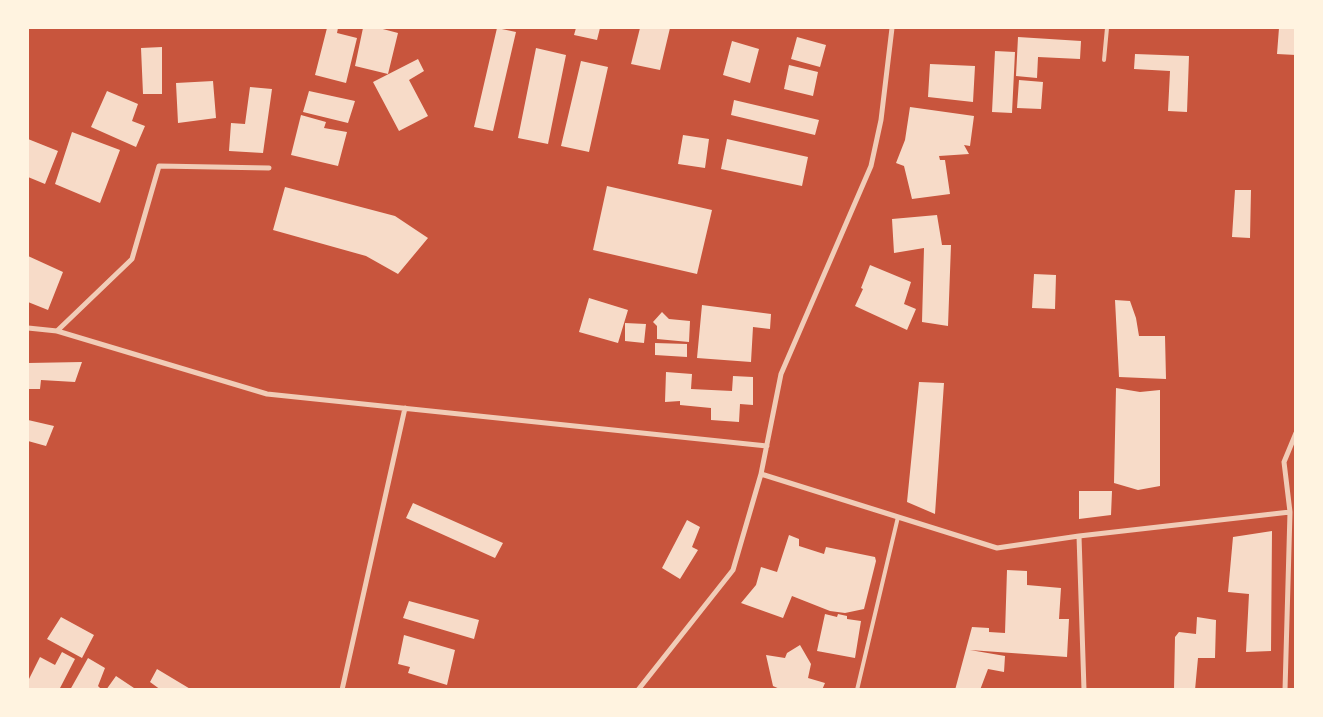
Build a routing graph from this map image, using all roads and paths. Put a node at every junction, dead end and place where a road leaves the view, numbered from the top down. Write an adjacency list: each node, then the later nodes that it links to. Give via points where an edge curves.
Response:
1 (892, 28): 9 (street, via 881,120 871,166 781,374)
2 (1106, 28): 3 (lane)
3 (1104, 60)
4 (270, 168): 6 (street, via 159,166 132,259)
5 (28, 328): 6 (street)
6 (57, 331): 7 (street, via 267,394)
7 (405, 408): 9 (street); 14 (street)
8 (1296, 433): 11 (street, via 1284,462)
9 (767, 446): 10 (street)
10 (761, 474): 12 (street); 15 (street, via 733,570)
11 (1290, 512): 13 (street); 18 (street)
12 (898, 517): 13 (street, via 997,548); 16 (lane)
13 (1079, 536): 17 (street)
14 (342, 690)
15 (638, 690)
16 (857, 690)
17 (1084, 690)
18 (1284, 690)

